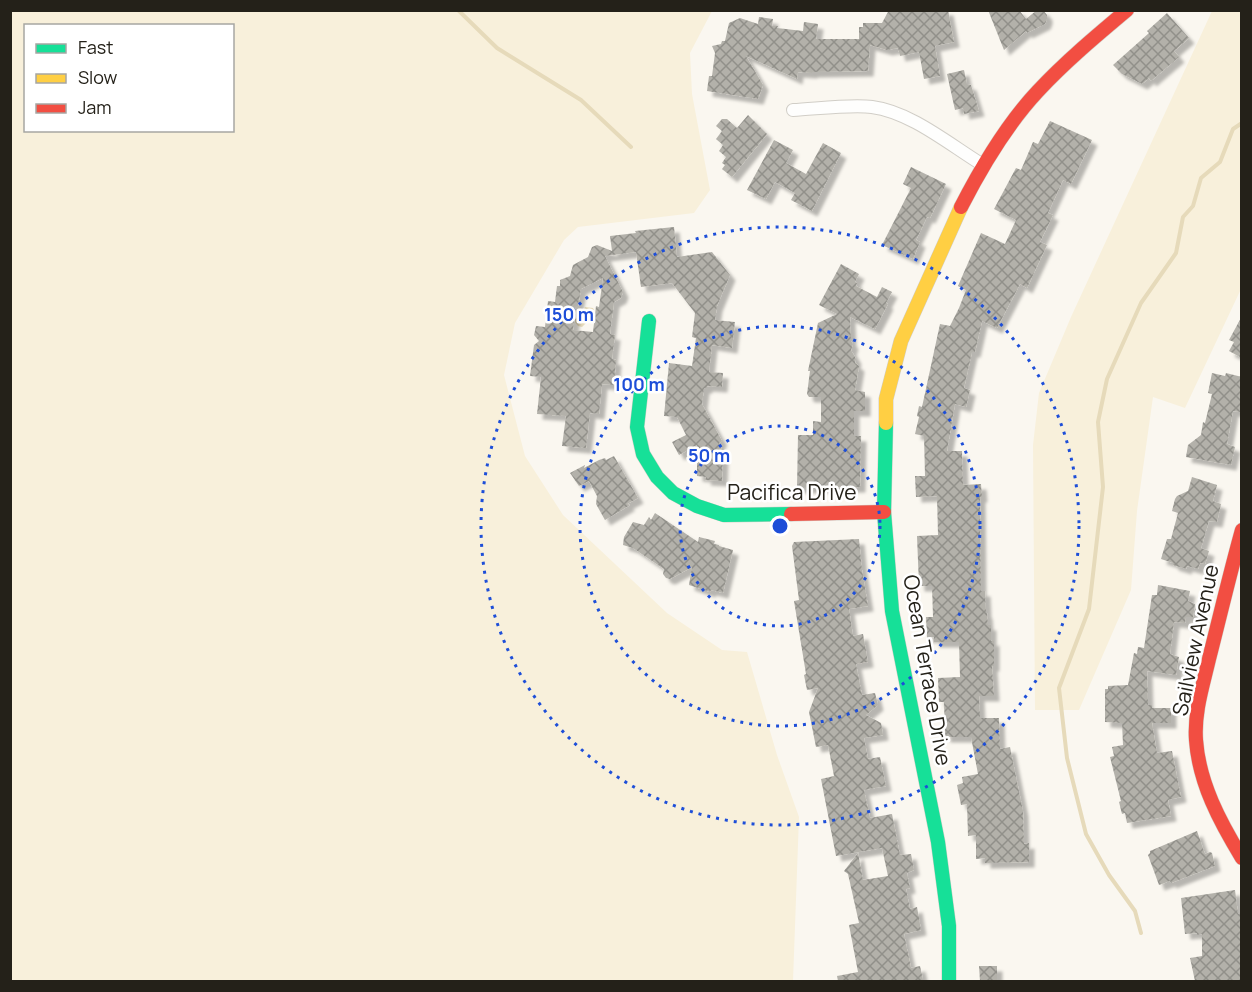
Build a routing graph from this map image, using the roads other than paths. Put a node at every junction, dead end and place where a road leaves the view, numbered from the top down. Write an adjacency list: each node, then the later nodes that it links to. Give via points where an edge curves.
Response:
1 (1127, 10): 3 (street, Ocean Terrace Drive, via 1036,93)
2 (793, 110): 3 (street, via 870,106 892,111)
3 (983, 165): 5 (street, Ocean Terrace Drive, via 901,341 886,399)
4 (649, 321): 5 (street, Pacifica Drive, via 637,427 643,454 673,493 723,515)
5 (884, 512): 9 (street, Ocean Terrace Drive, via 892,611 938,843 949,926)
6 (1242, 530): 7 (street, Sailview Avenue)
7 (1239, 553): 8 (street, Sailview Avenue, via 1197,710 1196,746 1212,803)
8 (1242, 858)
9 (949, 981)

